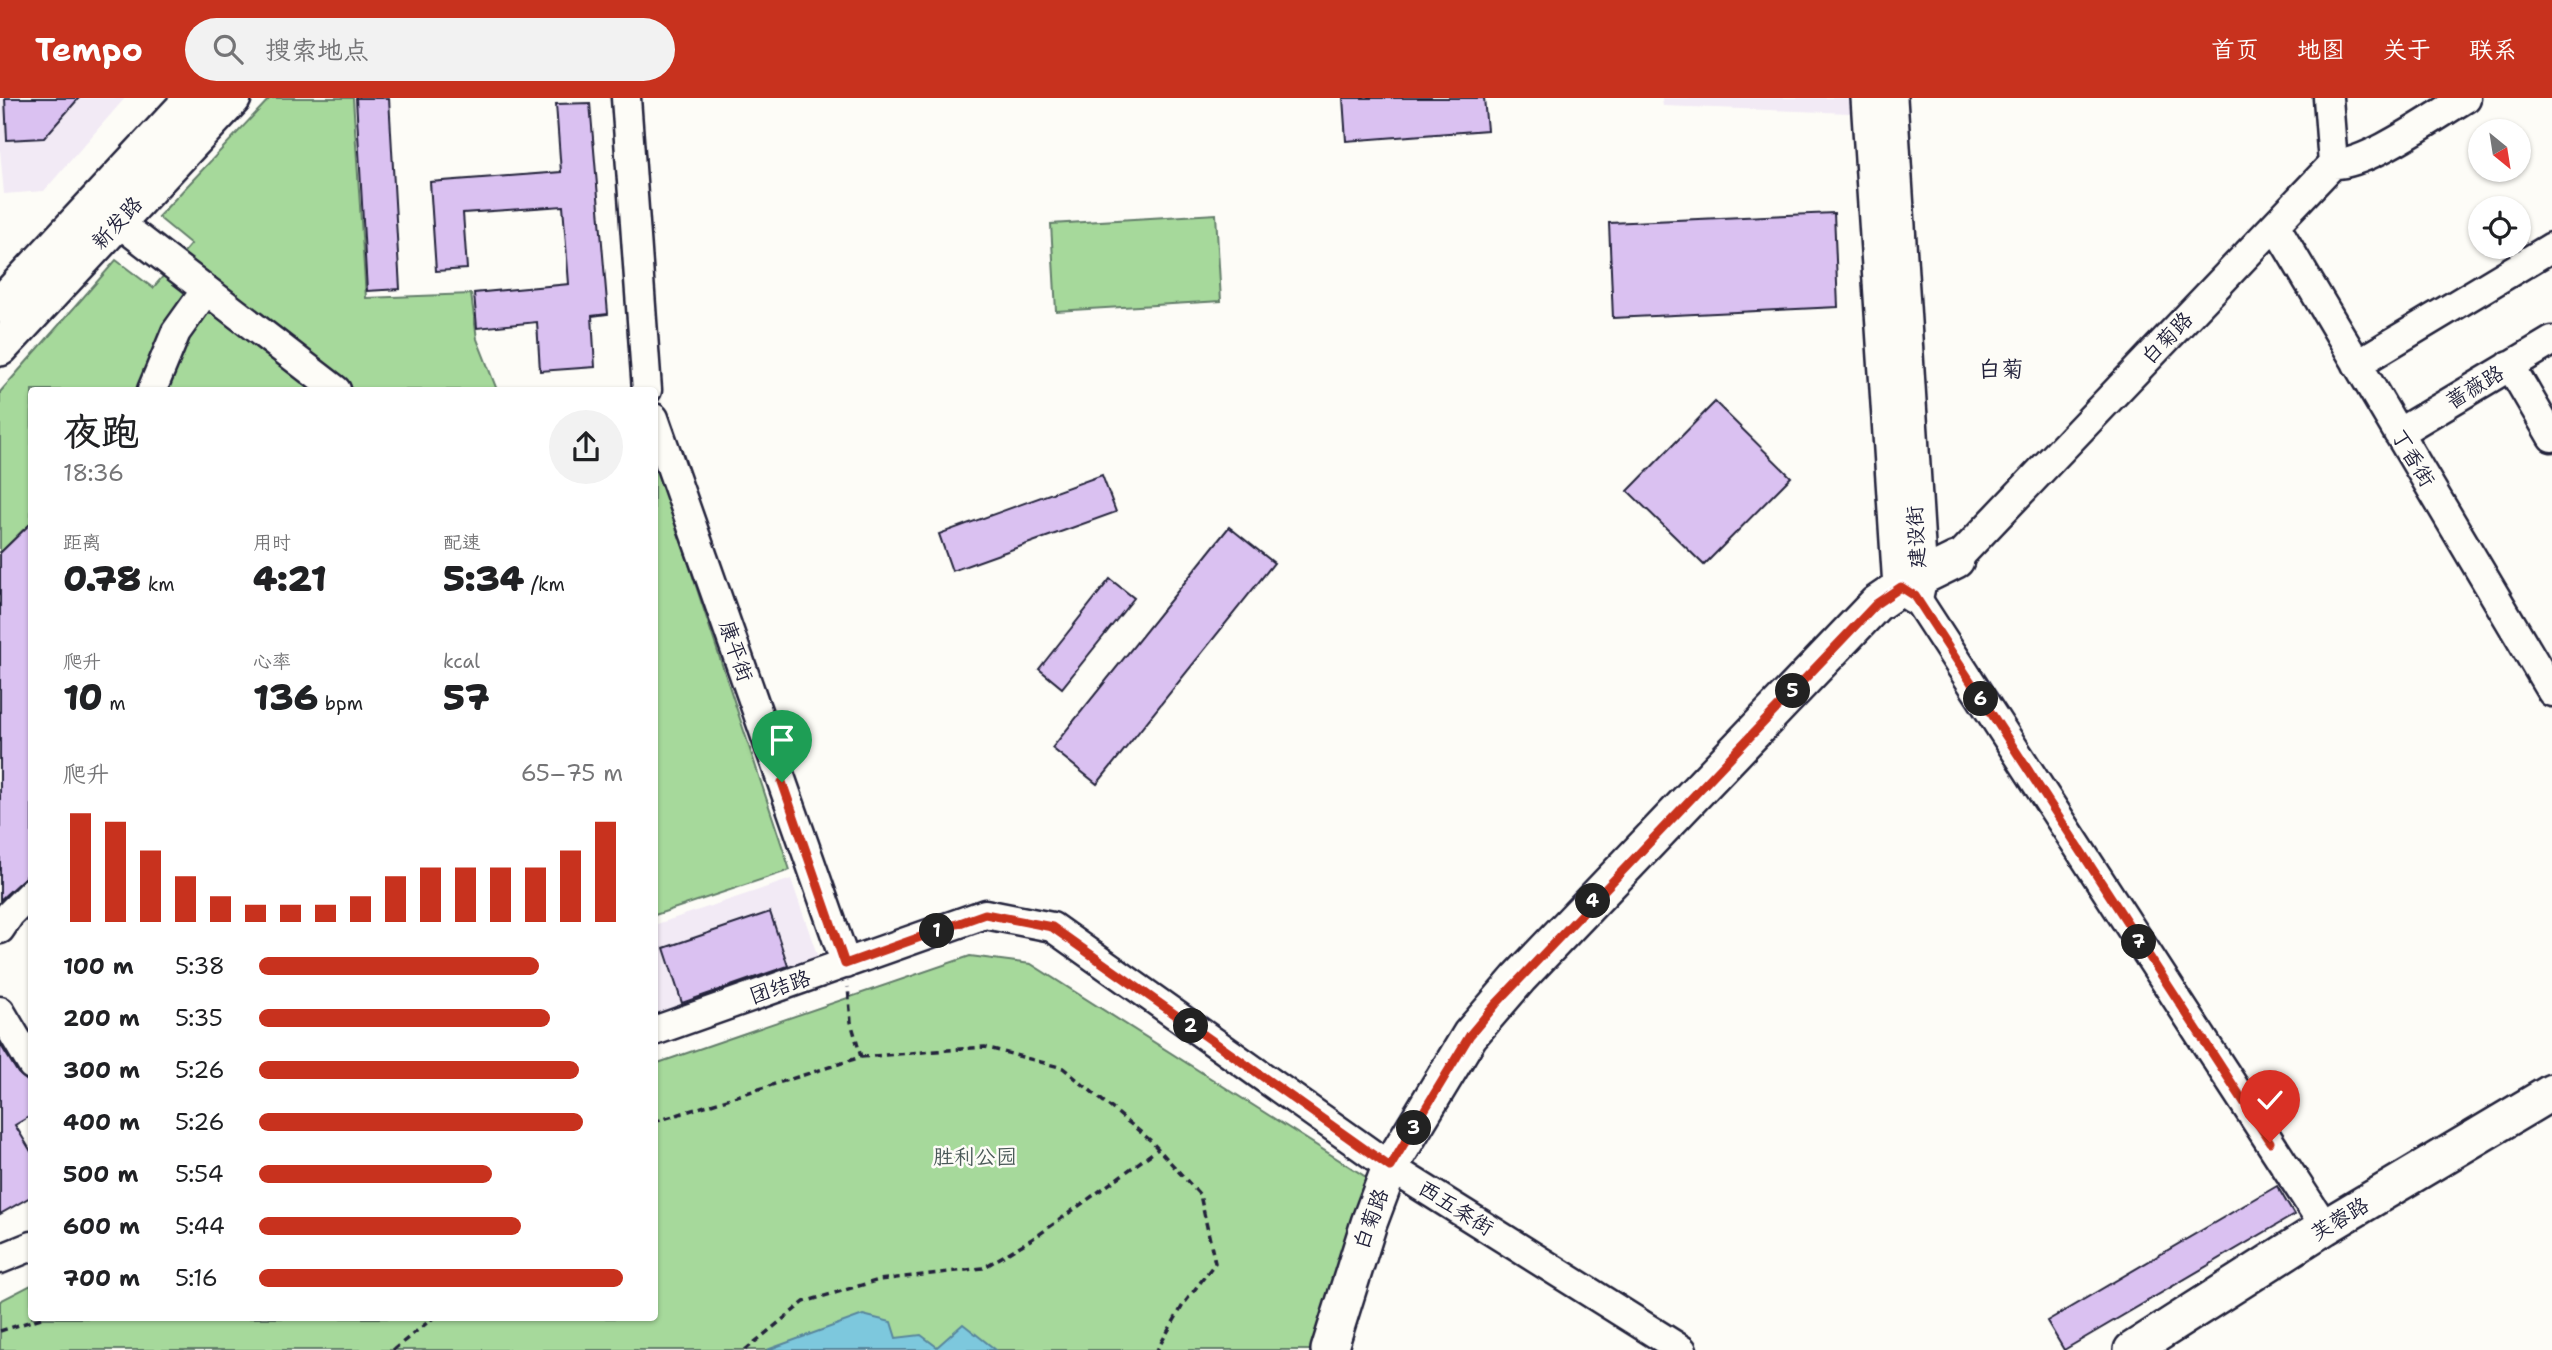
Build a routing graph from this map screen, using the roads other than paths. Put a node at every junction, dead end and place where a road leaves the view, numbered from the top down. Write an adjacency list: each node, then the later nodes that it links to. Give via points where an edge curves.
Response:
1 (192, 98): 13 (main road, 新发路)
2 (233, 98): 9 (main road, 新发路)
3 (626, 98): 20 (street)
4 (1869, 98): 25 (main road, 建设街)
5 (1889, 98): 25 (main road, 建设街)
6 (2328, 98): 8 (street)
7 (2466, 98): 8 (street, via 2369,155 2344,165)
8 (2333, 164): 10 (street, 白菊路)
9 (118, 222): 12 (street); 15 (main road, 新发路)
10 (2275, 225): 16 (street, 丁香街); 24 (street, 白菊路)
11 (2552, 247): 16 (street)
12 (206, 290): 18 (street, via 176,332); 19 (street)
13 (0, 305)
14 (2552, 341): 17 (street, 蔷薇路)
15 (0, 348)
16 (2357, 364): 22 (street, 丁香街)
17 (2510, 365): 22 (street, 蔷薇路); 23 (street)
18 (153, 387)
19 (332, 387)
20 (647, 387)
21 (658, 429): 30 (street, 康平街)
22 (2398, 432): 26 (street, 丁香街)
23 (2552, 437)
24 (1956, 560): 25 (main road, 白菊路)
25 (1912, 587): 35 (main road, 白菊路, via 1876,604 1496,1004 1470,1035); 36 (street)
26 (2552, 692)
27 (28, 896): 29 (street)
28 (985, 914): 30 (street, 团结路); 35 (street, 西五条街, via 1052,927)
29 (0, 929)
30 (845, 964): 32 (street, 团结路)
31 (0, 1011): 33 (street)
32 (658, 1030)
33 (28, 1058)
34 (2552, 1092): 36 (main road, 芙蓉路)
35 (1399, 1172): 39 (main road, 白菊路, via 1369,1223); 40 (main road, 白菊路); 41 (street, 西五条街)
36 (2325, 1227): 42 (main road, 芙蓉路)
37 (28, 1248): 38 (street)
38 (0, 1259)
39 (1329, 1350)
40 (1347, 1350)
41 (1682, 1350)
42 (2132, 1350)

